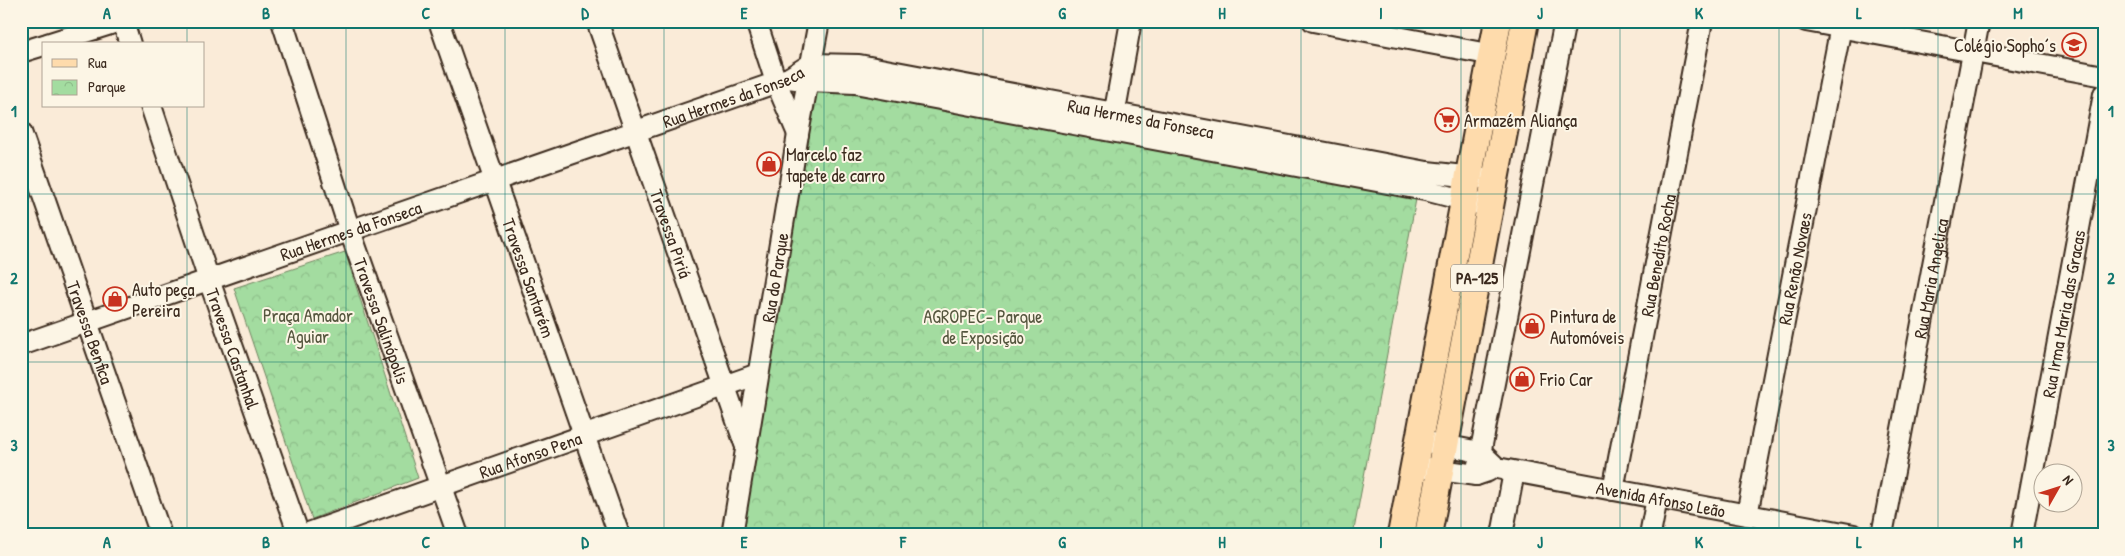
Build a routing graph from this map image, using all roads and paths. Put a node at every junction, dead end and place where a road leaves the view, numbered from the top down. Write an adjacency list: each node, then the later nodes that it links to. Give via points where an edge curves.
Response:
1 (121, 21): 16 (street); 17 (street)
2 (282, 21): 36 (street, Travessa Salinópolis)
3 (439, 21): 32 (street, Travessa Santarém)
4 (598, 21): 28 (street, Travessa Piriá)
5 (756, 21): 24 (street)
6 (819, 21): 22 (street, Rua do Parque)
7 (1131, 21): 27 (street)
8 (1313, 21): 21 (street)
9 (1498, 21): 21 (main road, PA-125 / PA-125)
10 (1525, 21): 33 (main road, PA-125)
11 (1565, 21): 45 (street)
12 (1702, 21): 51 (street, Rua Benedito Rocha)
13 (1806, 21): 15 (street)
14 (1979, 21): 20 (street, Rua Maria Angelica)
15 (1841, 25): 20 (street); 53 (street, Rua Renão Novaes)
16 (52, 42)
17 (129, 42)
18 (42, 45): 19 (street)
19 (21, 52)
20 (1973, 52): 23 (street); 66 (street, Rua Maria Angelica)
21 (1492, 55): 31 (main road, PA-125 / PA-125)
22 (810, 73): 24 (street); 27 (street); 30 (street, Rua do Parque)
23 (2104, 76)
24 (783, 80): 28 (street, Rua Hermes da Fonseca); 30 (street)
25 (2104, 94): 67 (street, Rua Irma Maria das Gracas)
26 (152, 108): 37 (street, Travessa Castanhal)
27 (1113, 123): 31 (street, Rua Hermes da Fonseca, via 1427,172); 34 (street)
28 (636, 131): 32 (street, Rua Hermes da Fonseca); 41 (street, Travessa Piriá)
29 (21, 132): 38 (street, Travessa Benfica)
30 (798, 134): 40 (street, Rua do Parque)
31 (1468, 175): 33 (street, Rua Hermes da Fonseca); 34 (main road, PA-125 / PA-125)
32 (495, 181): 36 (street, Rua Hermes da Fonseca); 42 (street, Travessa Santarém)
33 (1496, 182): 35 (main road, PA-125)
34 (1464, 200): 35 (street); 43 (main road, PA-125 / PA-125)
35 (1491, 207): 46 (main road, PA-125)
36 (350, 231): 37 (street, Rua Hermes da Fonseca); 50 (street, Travessa Salinópolis)
37 (208, 280): 38 (street, Rua Hermes da Fonseca); 56 (street, Travessa Castanhal)
38 (86, 322): 39 (street, Rua Hermes da Fonseca); 55 (street, Travessa Benfica)
39 (21, 344)
40 (758, 374): 41 (street, Rua Afonso Pena); 44 (street, Rua do Parque)
41 (724, 385): 42 (street, Rua Afonso Pena); 44 (street, Travessa Piriá)
42 (584, 437): 50 (street, Rua Afonso Pena); 59 (street, Travessa Santarém)
43 (1419, 440): 46 (street); 47 (main road, PA-125 / PA-125)
44 (746, 445): 60 (street, Rua do Parque)
45 (1480, 452): 46 (street); 48 (street); 49 (street)
46 (1443, 458): 47 (street); 49 (street, Avenida Afonso Leão); 62 (main road, PA-125)
47 (1414, 466): 61 (main road, PA-125 / PA-125)
48 (1506, 470): 49 (street, Avenida Afonso Leão); 51 (street, Avenida Afonso Leão); 63 (street)
49 (1476, 475)
50 (441, 488): 57 (street, Rua Afonso Pena); 58 (street, Travessa Salinópolis)
51 (1613, 490): 52 (street, Avenida Afonso Leão)
52 (1656, 498): 53 (street, Avenida Afonso Leão); 64 (street)
53 (1747, 515): 54 (street, Avenida Afonso Leão)
54 (1798, 530): 65 (street, Avenida Afonso Leão)
55 (161, 535)
56 (299, 535)
57 (304, 535)
58 (458, 535)
59 (619, 535)
60 (732, 535)
61 (1402, 535)
62 (1428, 535)
63 (1502, 535)
64 (1650, 535)
65 (1854, 535)
66 (1882, 535)
67 (2022, 535)

